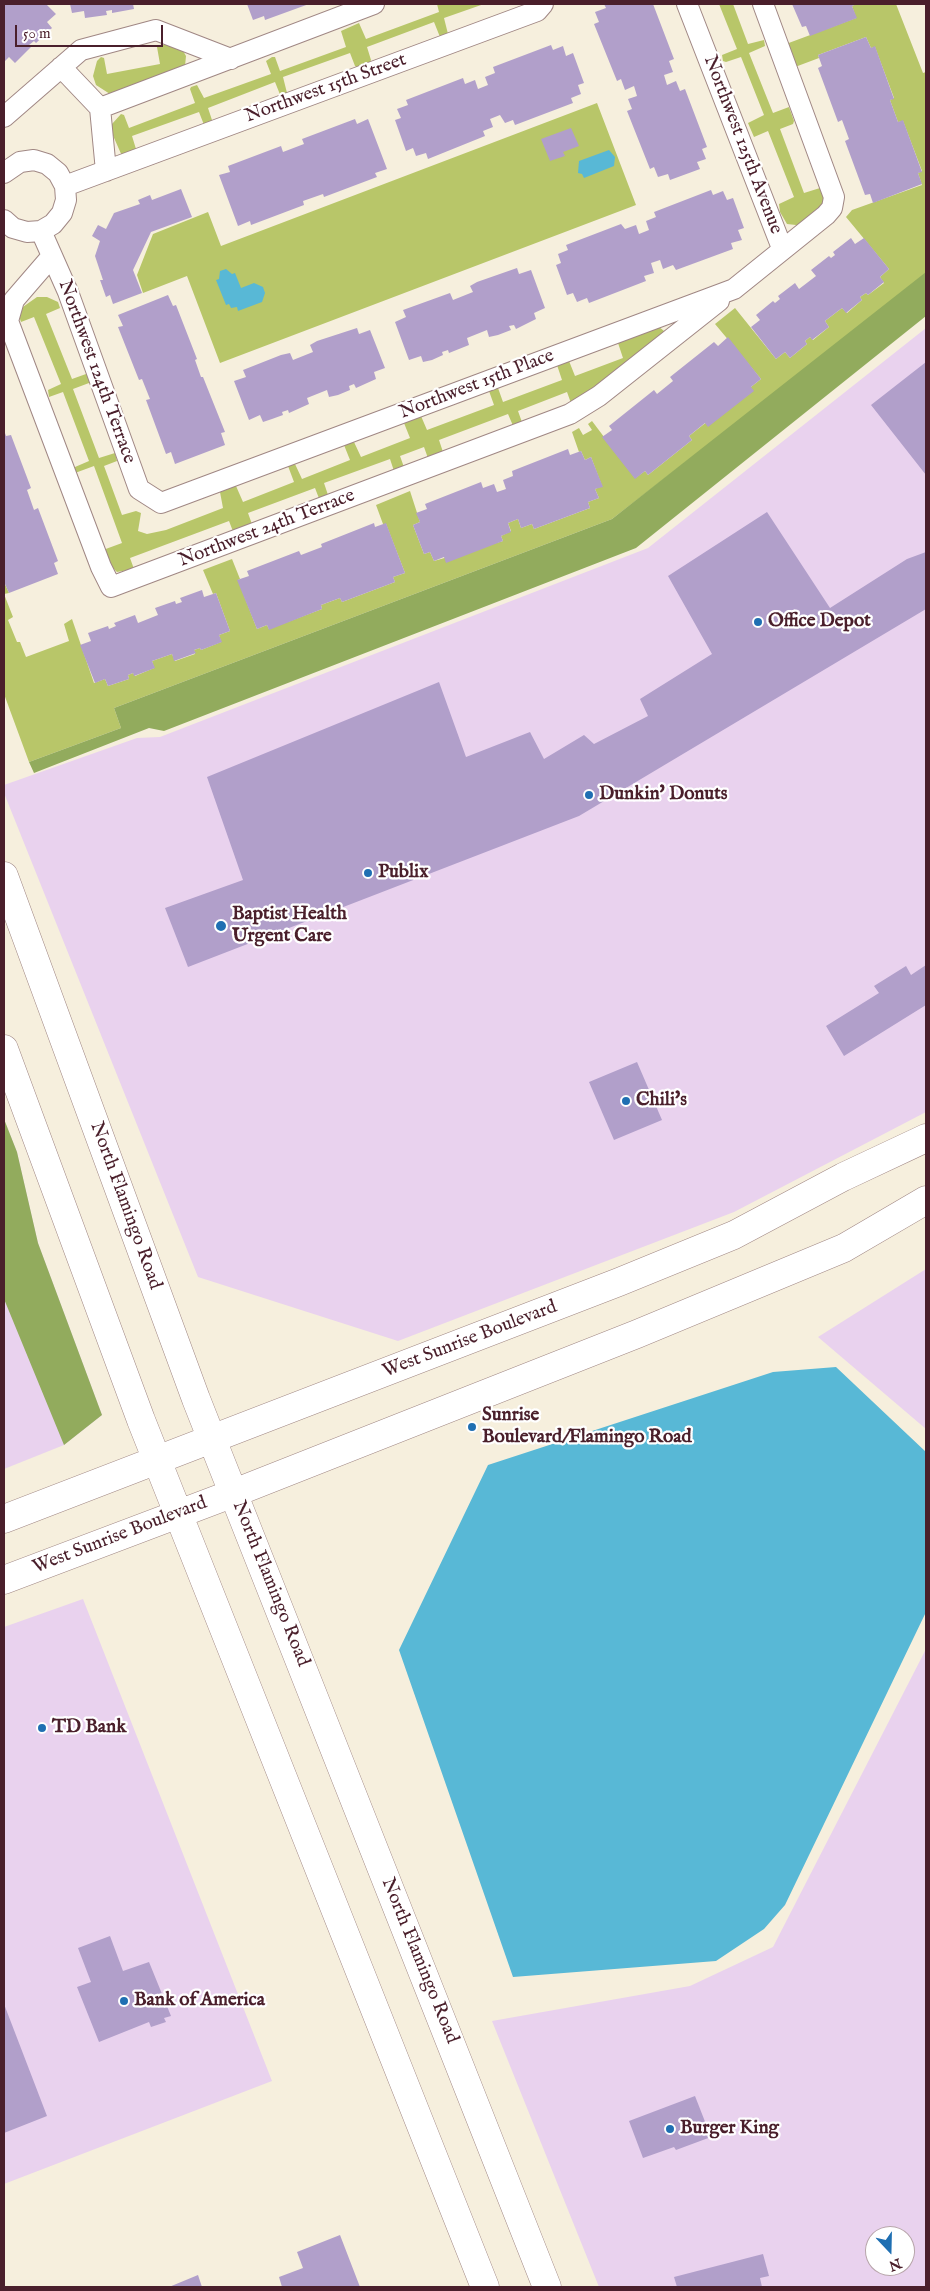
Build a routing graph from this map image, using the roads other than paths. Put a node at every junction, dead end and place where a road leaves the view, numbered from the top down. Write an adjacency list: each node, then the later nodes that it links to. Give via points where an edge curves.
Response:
1 (374, 4): 5 (street)
2 (544, 4): 9 (street, Northwest 15th Street, via 537,11)
3 (687, 4): 14 (street, Northwest 125th Avenue)
4 (763, 4): 14 (street, Northwest 125th Avenue, via 834,197 832,208 826,215)
5 (231, 59): 6 (street, via 156,30 81,50); 7 (street)
6 (61, 67): 7 (street); 8 (street)
7 (100, 108): 9 (street)
8 (4, 117)
9 (106, 171): 11 (street, Northwest 15th Street)
10 (4, 173): 11 (street, via 20,162 34,160 47,164 58,173)
11 (65, 186): 13 (street, via 66,200 62,213)
12 (4, 220): 13 (street, via 13,228)
13 (41, 231): 15 (street, Northwest 124th Terrace)
14 (782, 248): 16 (street, Northwest 15th Place)
15 (52, 256): 16 (street, Northwest 24th Terrace, via 14,300 8,320 111,587 570,414 598,396); 17 (street, Northwest 124th Terrace, via 139,489)
16 (734, 289): 17 (street, Northwest 15th Place)
17 (161, 503)
18 (4, 876): 22 (highway, North Flamingo Road)
19 (4, 1049): 23 (highway)
20 (926, 1138): 22 (highway, West Sunrise Boulevard, via 843,1177 734,1235)
21 (926, 1200): 24 (highway, West Sunrise Boulevard, via 844,1248 637,1334)
22 (212, 1439): 23 (highway, West Sunrise Boulevard); 24 (highway, North Flamingo Road)
23 (158, 1461): 25 (highway); 26 (highway, West Sunrise Boulevard)
24 (234, 1493): 25 (highway, West Sunrise Boulevard); 29 (highway, North Flamingo Road)
25 (179, 1514): 27 (highway, West Sunrise Boulevard); 28 (highway)
26 (4, 1519)
27 (4, 1580)
28 (485, 2287)
29 (547, 2287)

